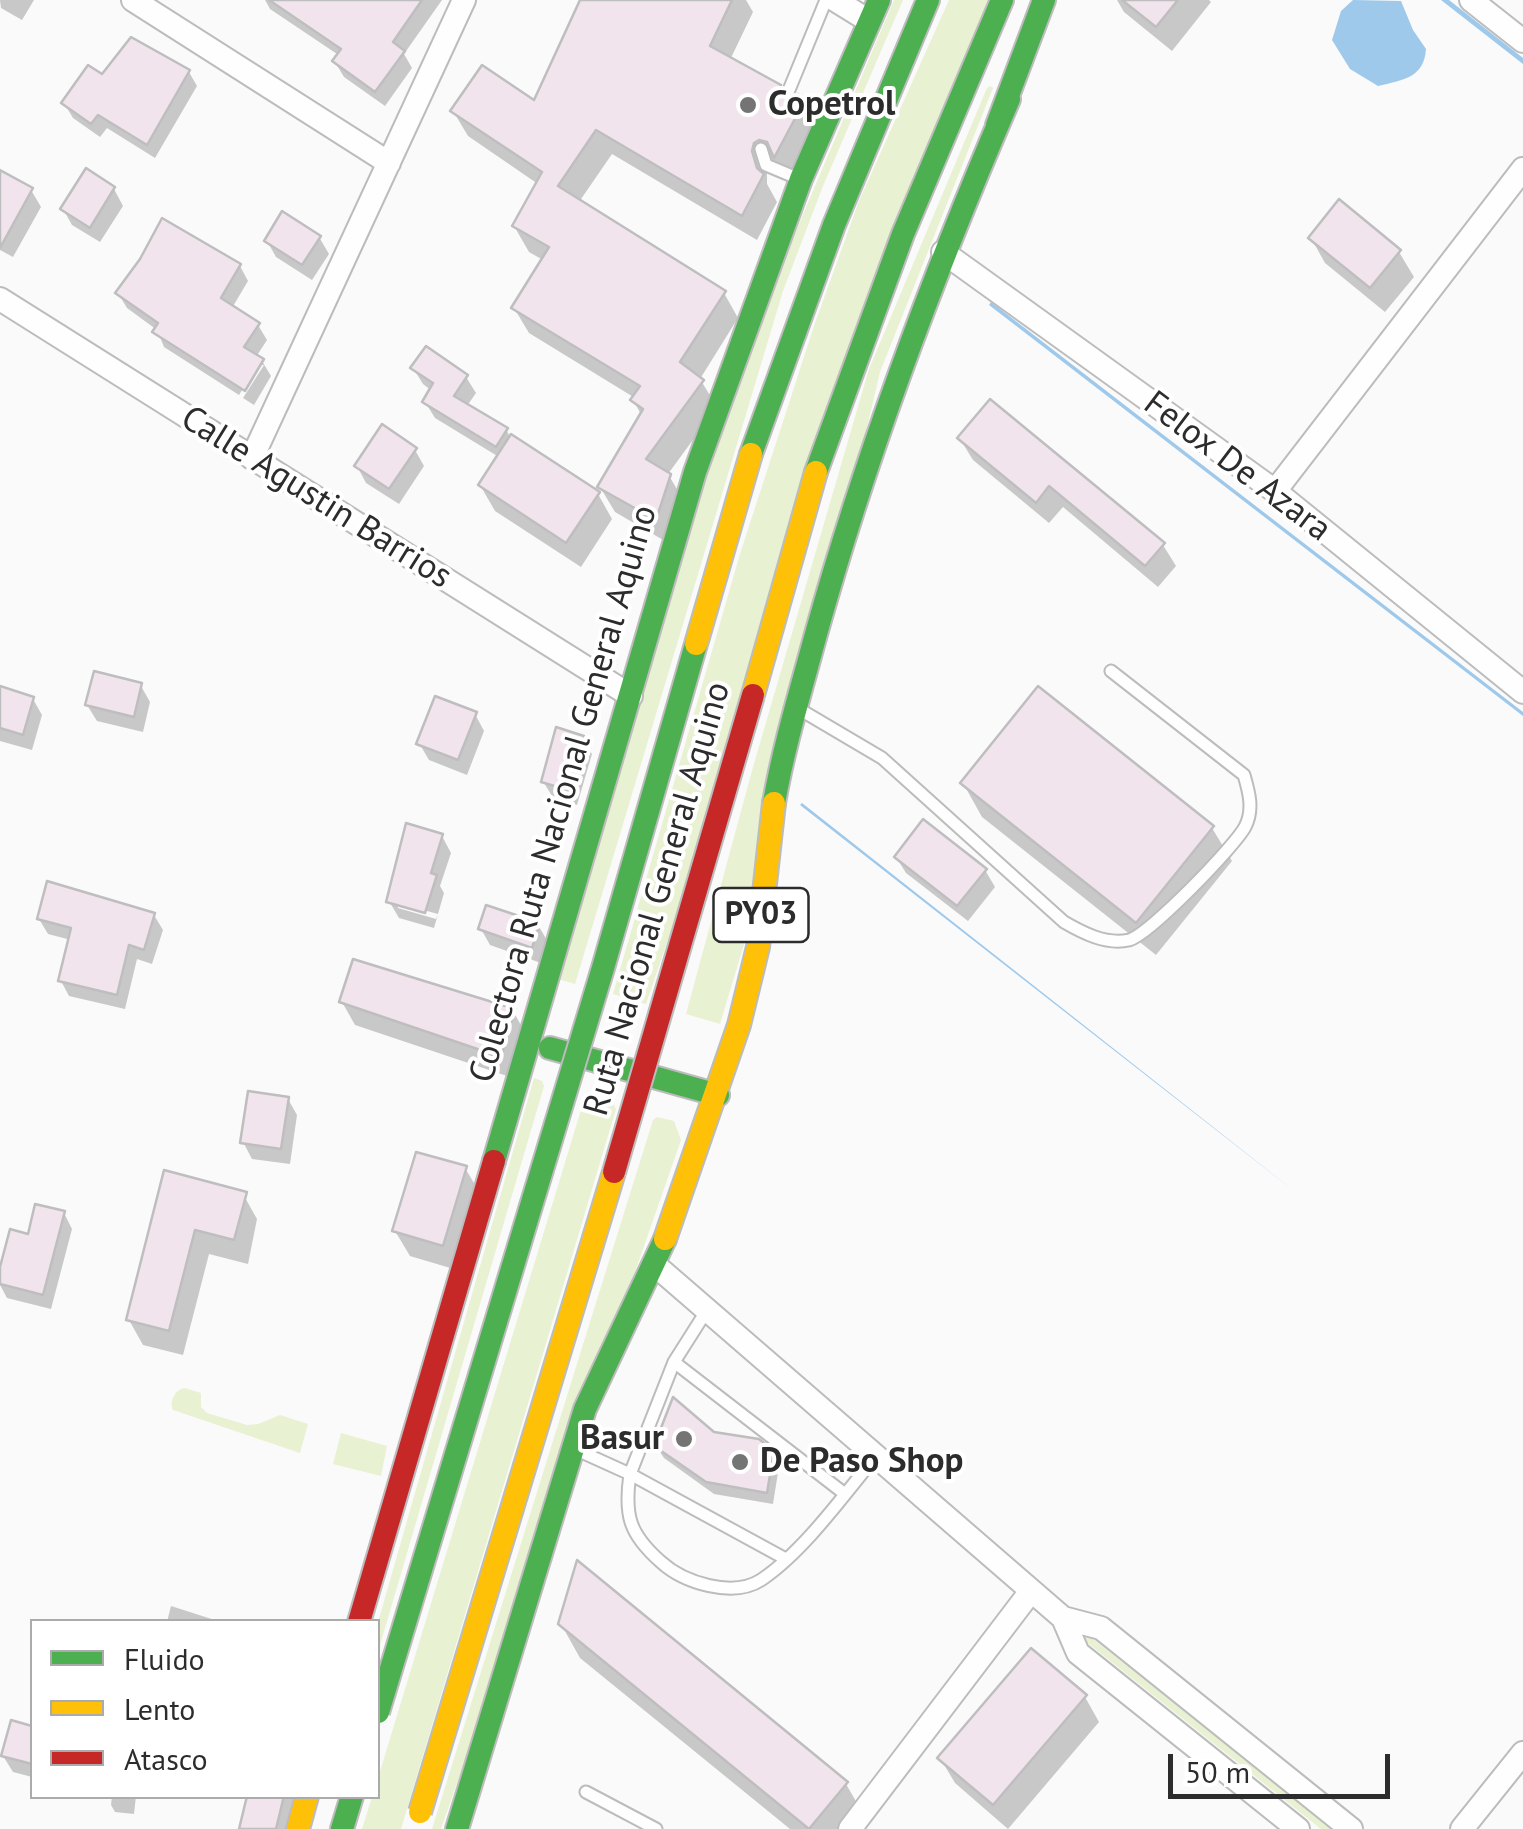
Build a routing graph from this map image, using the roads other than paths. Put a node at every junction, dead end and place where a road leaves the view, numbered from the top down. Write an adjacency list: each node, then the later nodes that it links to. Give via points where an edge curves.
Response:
1 (132, 0): 15 (street)
2 (464, 0): 15 (street)
3 (826, 0): 12 (lane)
4 (835, 0): 10 (street)
5 (928, 0): 39 (main road, Ruta Nacional General Aquino, bridge, via 850,179 752,454)
6 (1002, 0): 44 (main road, Ruta Nacional General Aquino / PY03, bridge, via 904,226 816,472 671,986)
7 (1044, 0): 13 (main road)
8 (1055, 0): 13 (main road, PY03)
9 (1471, 0): 11 (street)
10 (874, 10): 17 (main road, Colectora Ruta Nacional General Aquino)
11 (1523, 42)
12 (789, 90)
13 (997, 125): 18 (main road, PY03)
14 (761, 149): 17 (lane, via 770,169)
15 (389, 163): 20 (street)
16 (1523, 168): 21 (street)
17 (801, 179): 24 (main road, Colectora Ruta Nacional General Aquino, via 694,472)
18 (943, 252): 21 (street, Felox De Azara); 25 (main road, PY03, via 852,508)
19 (0, 299): 20 (street, Calle Agustin Barrios)
20 (252, 458): 24 (street, Calle Agustin Barrios)
21 (1275, 491): 23 (street, Felox De Azara)
22 (1111, 671): 25 (lane, via 1244,775 1252,801 1234,840 1152,928 1128,940 1086,935 1064,922 882,758)
23 (1523, 692)
24 (631, 696): 26 (main road, Colectora Ruta Nacional General Aquino)
25 (795, 708): 27 (main road, PY03, via 768,836 758,947)
26 (528, 1042): 27 (main road); 38 (main road, Colectora Ruta Nacional General Aquino)
27 (718, 1096): 28 (main road, PY03)
28 (655, 1265): 29 (street); 31 (main road, PY03)
29 (707, 1310): 30 (lane); 32 (street)
30 (674, 1362): 33 (lane); 34 (lane)
31 (573, 1448): 33 (lane); 47 (main road, PY03)
32 (876, 1456): 34 (lane); 36 (street)
33 (630, 1474): 35 (lane); 35 (lane, via 626,1504 635,1535 663,1565 721,1588 741,1587 760,1581)
34 (846, 1494): 35 (lane)
35 (784, 1558)
36 (1031, 1591): 37 (street); 49 (street)
37 (1064, 1618): 50 (street, via 1078,1653); 51 (street, via 1101,1628)
38 (360, 1619)
39 (380, 1705)
40 (1523, 1753): 52 (street)
41 (586, 1792): 48 (lane)
42 (306, 1799): 45 (main road)
43 (351, 1799): 46 (main road)
44 (417, 1821)
45 (298, 1829)
46 (342, 1829)
47 (457, 1829)
48 (656, 1829)
49 (850, 1829)
50 (1298, 1829)
51 (1351, 1829)
52 (1462, 1829)

